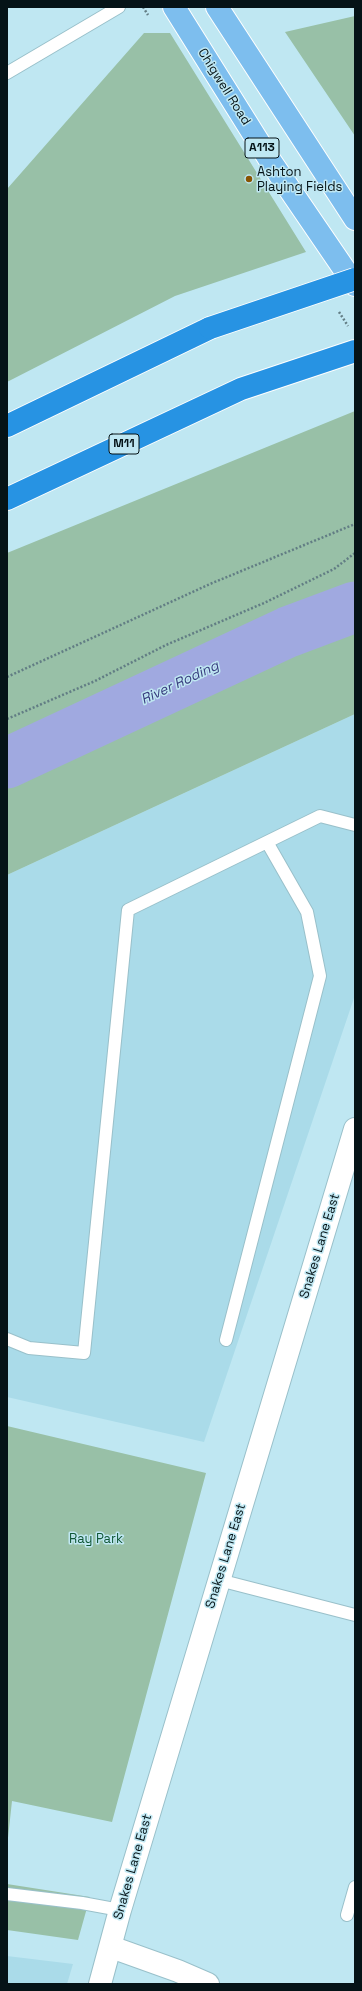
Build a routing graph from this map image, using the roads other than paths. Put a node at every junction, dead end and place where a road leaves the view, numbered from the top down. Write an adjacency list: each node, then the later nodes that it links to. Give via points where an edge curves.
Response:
1 (120, 7): 4 (lane)
2 (174, 7): 7 (main road, Chigwell Road / A113, via 271,162)
3 (217, 7): 5 (main road)
4 (7, 73)
5 (355, 219)
6 (355, 279): 9 (highway, bridge, via 210,328)
7 (355, 285)
8 (355, 351): 10 (highway, M11, via 241,389)
9 (7, 426)
10 (7, 499)
11 (355, 825): 12 (lane, via 320,816)
12 (267, 842): 15 (lane, via 128,910 84,1353 29,1348); 16 (lane, via 307,912 320,976)
13 (355, 1129): 14 (street, Snakes Lane East)
14 (352, 1151): 17 (street, Snakes Lane East)
15 (7, 1339)
16 (226, 1340)
17 (219, 1580): 18 (lane); 21 (street, Snakes Lane East)
18 (355, 1615)
19 (355, 1887): 22 (lane)
20 (7, 1894): 21 (lane, via 82,1902)
21 (120, 1910): 23 (street, Snakes Lane East)
22 (347, 1916)
23 (111, 1947): 24 (street, Snakes Lane East); 25 (street)
24 (100, 1984)
25 (208, 1984)

